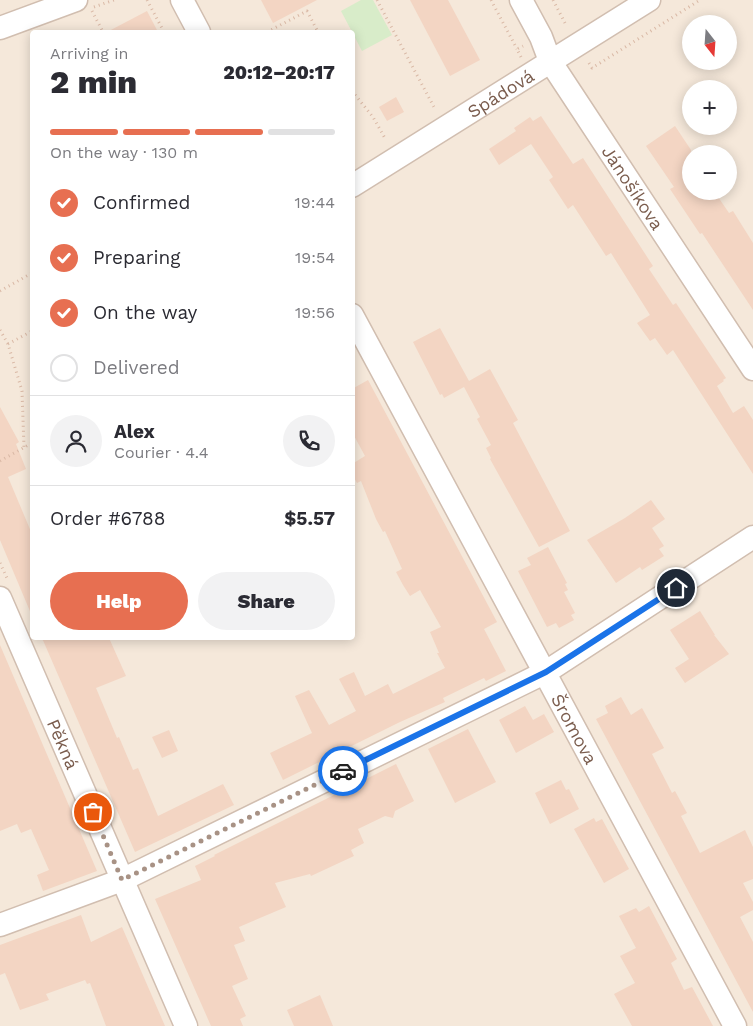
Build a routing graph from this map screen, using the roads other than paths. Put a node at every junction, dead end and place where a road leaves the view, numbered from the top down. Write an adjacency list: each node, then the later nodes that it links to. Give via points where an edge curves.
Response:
1 (182, 0): 6 (street)
2 (521, 0): 7 (street, Jánošíkova, via 541,36)
3 (649, 0): 7 (street, Spádová)
4 (83, 4): 5 (street)
5 (0, 28)
6 (198, 30)
7 (550, 62): 8 (street, Spádová); 10 (street, Jánošíkova)
8 (355, 184)
9 (355, 325): 13 (street, Šromova)
10 (753, 369)
11 (753, 537): 13 (street)
12 (0, 598): 14 (street, Pěkná)
13 (546, 672): 14 (street); 17 (street, Šromova)
14 (122, 880): 15 (street); 16 (street, Pěkná)
15 (0, 926)
16 (186, 1026)
17 (735, 1026)

